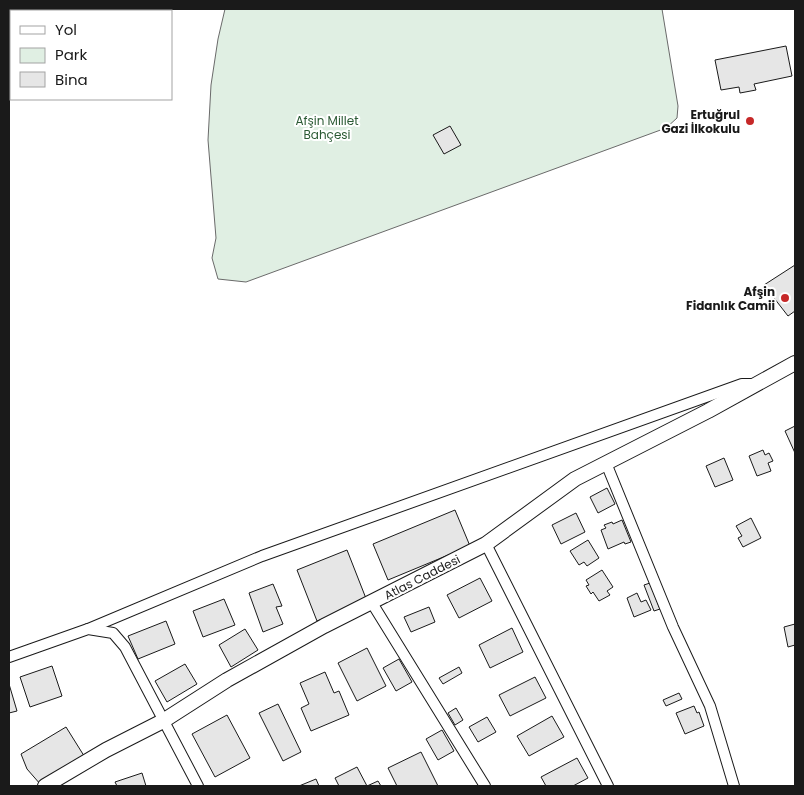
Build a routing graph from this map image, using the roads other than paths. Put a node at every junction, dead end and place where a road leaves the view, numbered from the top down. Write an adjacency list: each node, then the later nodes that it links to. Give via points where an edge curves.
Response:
1 (795, 363): 2 (street, Atlas Caddesi)
2 (755, 384): 3 (street, Atlas Caddesi); 6 (street, via 742,384 262,556)
3 (606, 463): 4 (street, Atlas Caddesi, via 576,479); 13 (street, via 673,627 710,706)
4 (486, 544): 5 (street, Atlas Caddesi); 12 (street)
5 (372, 603): 8 (street, Atlas Caddesi, via 227,680); 11 (street)
6 (88, 630): 7 (street); 8 (street, via 113,633 125,647)
7 (9, 657)
8 (163, 721): 9 (street, Atlas Caddesi); 10 (street)
9 (45, 786)
10 (198, 786)
11 (485, 786)
12 (608, 786)
13 (734, 786)

